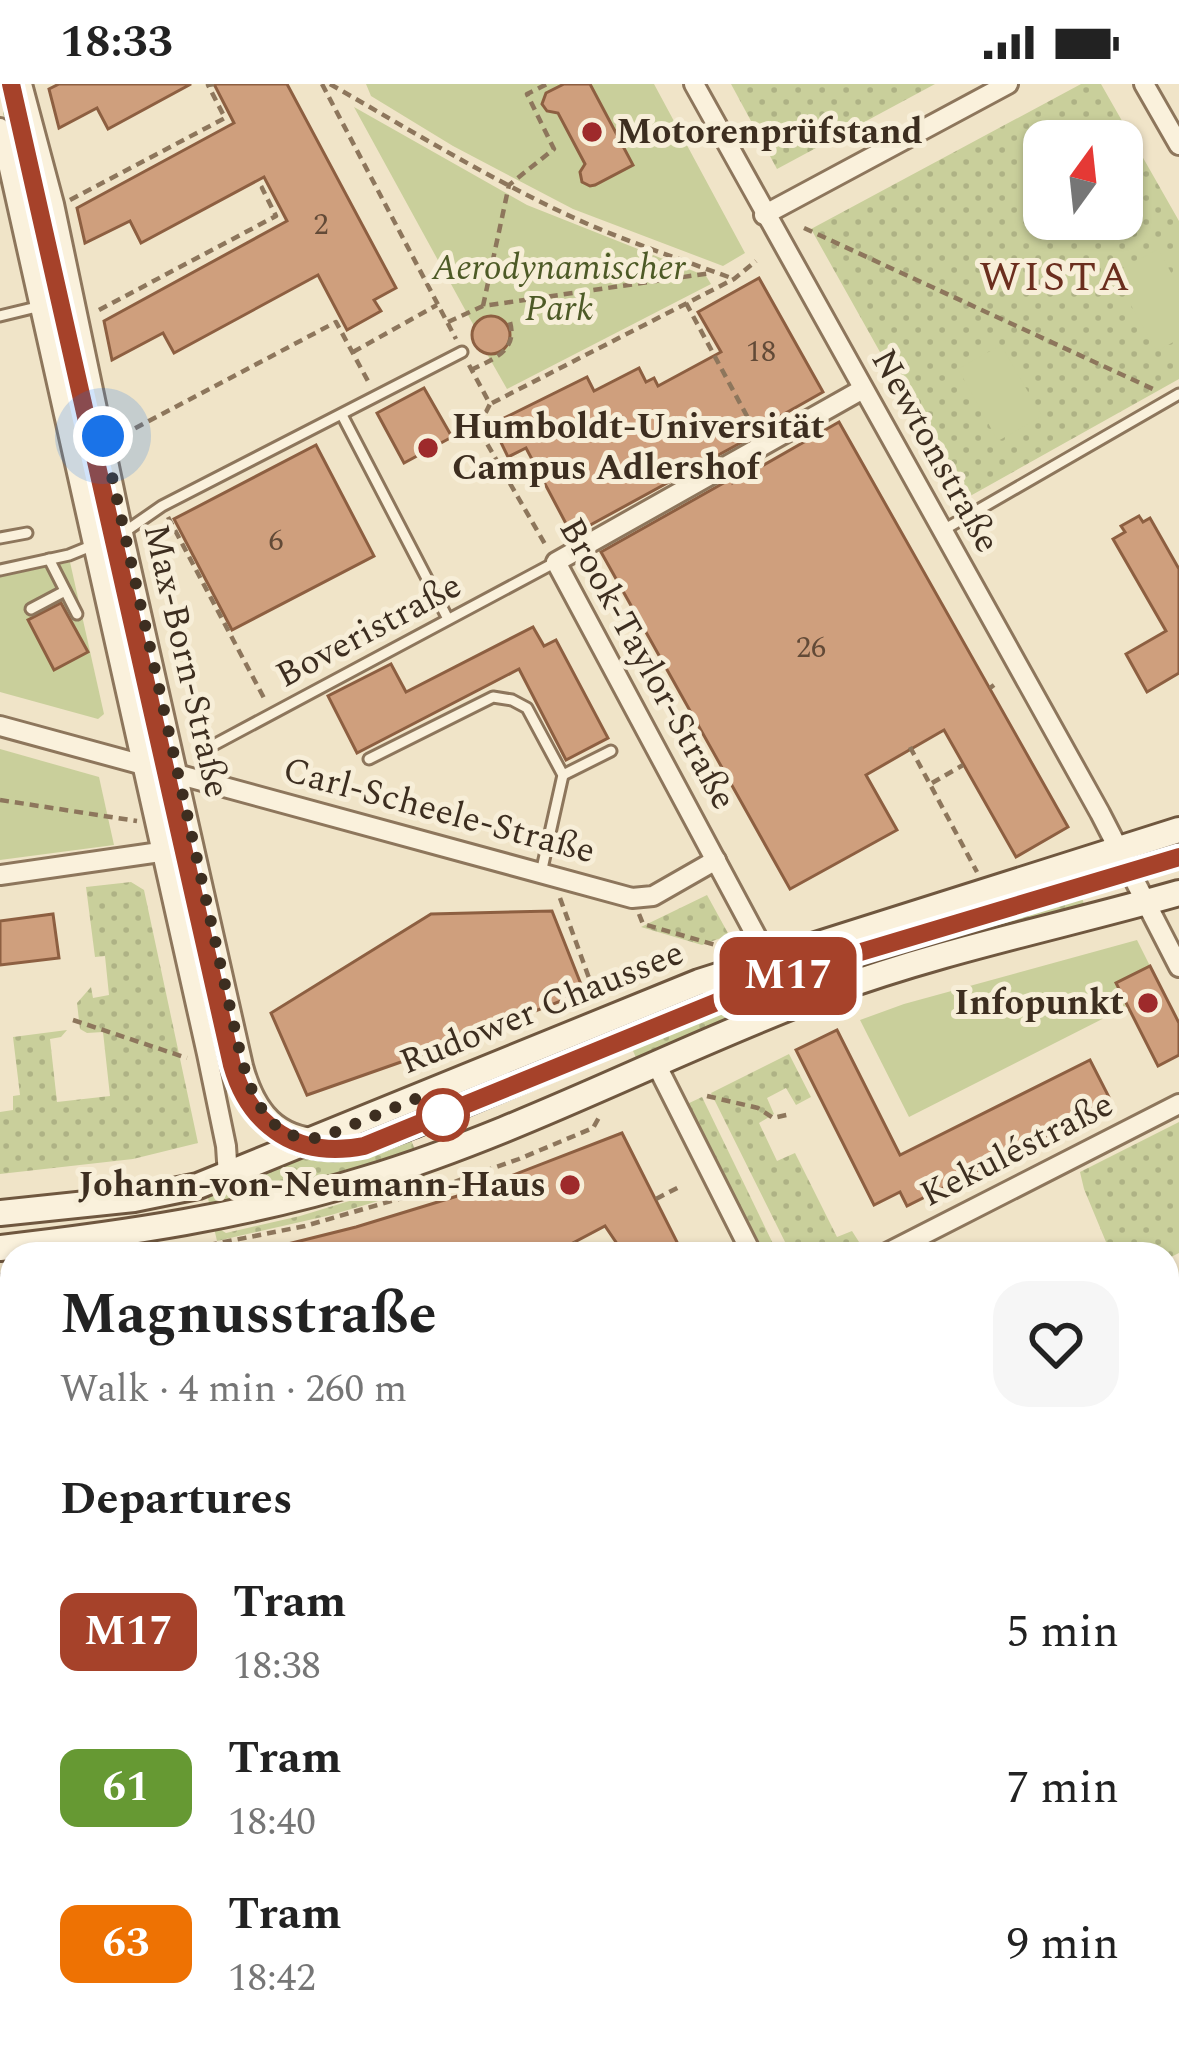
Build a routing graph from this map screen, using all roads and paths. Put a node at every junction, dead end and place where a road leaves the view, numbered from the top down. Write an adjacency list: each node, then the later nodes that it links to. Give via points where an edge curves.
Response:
1 (22, 84): 16 (street, Max-Born-Straße)
2 (214, 84): 16 (path, via 208,85 225,118)
3 (322, 84): 23 (path, Brook-Taylor-Straße)
4 (330, 84): 14 (path)
5 (529, 84): 10 (path)
6 (547, 84): 10 (path)
7 (694, 84): 17 (street, Newtonstraße)
8 (1008, 84): 17 (street)
9 (1144, 84): 12 (street)
10 (527, 94): 14 (path, via 554,149)
11 (0, 128): 15 (street, Max-Born-Straße)
12 (1179, 145)
13 (268, 185): 27 (path, via 262,188 276,216)
14 (509, 185): 20 (path); 25 (path)
15 (8, 198): 24 (street, Max-Born-Straße)
16 (53, 204): 27 (street, Max-Born-Straße)
17 (764, 215): 33 (street, Newtonstraße)
18 (804, 228): 34 (path)
19 (755, 261): 21 (path)
20 (716, 272): 21 (path); 25 (path)
21 (734, 278): 22 (path)
22 (686, 304): 36 (path); 39 (path)
23 (438, 305): 28 (path, Brook-Taylor-Straße); 30 (path)
24 (41, 306): 26 (lane); 45 (street, Max-Born-Straße)
25 (483, 306): 28 (path)
26 (0, 316)
27 (76, 318): 38 (street, Max-Born-Straße)
28 (448, 322): 31 (path, Brook-Taylor-Straße)
29 (510, 322): 32 (path, via 506,351)
30 (352, 352): 35 (path); 38 (path, via 336,322 130,431)
31 (462, 352): 32 (path, Brook-Taylor-Straße); 35 (lane)
32 (471, 370): 36 (path, Brook-Taylor-Straße)
33 (863, 389): 39 (street); 41 (street, Newtonstraße)
34 (1175, 396): 41 (lane)
35 (376, 397): 37 (lane)
36 (490, 404): 47 (path, Brook-Taylor-Straße, via 478,428)
37 (342, 415): 40 (lane); 52 (lane)
38 (103, 436): 43 (street, Max-Born-Straße)
39 (764, 445): 47 (street)
40 (162, 506): 43 (lane); 53 (path)
41 (942, 531): 67 (street, Newtonstraße)
42 (27, 533): 44 (lane)
43 (123, 533): 45 (lane); 61 (street, Max-Born-Straße)
44 (0, 538)
45 (92, 545): 46 (lane); 60 (street, Max-Born-Straße)
46 (49, 559): 48 (lane); 49 (lane)
47 (556, 562): 52 (lane, Boveristraße); 69 (street, Brook-Taylor-Straße)
48 (0, 570)
49 (64, 591): 50 (lane); 51 (lane)
50 (32, 609)
51 (77, 614)
52 (448, 620): 53 (lane, Boveristraße)
53 (272, 714): 56 (lane, Boveristraße)
54 (0, 726): 60 (street, Carl-Scheele-Straße)
55 (910, 747): 63 (path)
56 (208, 748)
57 (611, 751): 62 (lane)
58 (368, 759): 62 (lane, via 493,697 527,708)
59 (964, 765): 63 (path)
60 (143, 766): 61 (street, Carl-Scheele-Straße); 65 (street, Max-Born-Straße)
61 (178, 774): 72 (street, Carl-Scheele-Straße); 86 (street, Max-Born-Straße, via 252,1094 281,1128)
62 (563, 775): 72 (lane)
63 (930, 784): 70 (path)
64 (0, 800): 65 (path)
65 (154, 825): 68 (street, Max-Born-Straße)
66 (1179, 830): 67 (main road, Rudower Chaussee)
67 (1119, 849): 75 (street, Newtonstraße); 77 (main road, Rudower Chaussee)
68 (160, 852): 71 (street); 81 (street, Max-Born-Straße)
69 (716, 860): 74 (street, Carl-Scheele-Straße, via 653,896); 77 (street, Brook-Taylor-Straße)
70 (977, 872)
71 (0, 875)
72 (546, 875): 74 (street, Carl-Scheele-Straße); 79 (path)
73 (1179, 893): 75 (main road)
74 (632, 898): 76 (path, via 643,923)
75 (1147, 902): 78 (street, Newtonstraße); 82 (main road, via 830,992)
76 (731, 950)
77 (768, 958): 86 (main road, Rudower Chaussee)
78 (1179, 967)
79 (597, 1000)
80 (73, 1020): 81 (path, via 184,1058)
81 (207, 1054): 87 (street, Max-Born-Straße)
82 (656, 1064): 95 (main road, via 331,1190); 96 (street)
83 (707, 1096): 85 (path, via 773,1118)
84 (1179, 1104): 97 (street, Kekuléstraße)
85 (791, 1114)
86 (323, 1137): 87 (main road, Rudower Chaussee)
87 (228, 1176): 92 (main road, Rudower Chaussee)
88 (440, 1186): 90 (path)
89 (679, 1187): 91 (path)
90 (449, 1199)
91 (656, 1199)
92 (34, 1211): 93 (main road, Rudower Chaussee); 94 (lane)
93 (0, 1213)
94 (37, 1242)
95 (78, 1242)
96 (746, 1242)
97 (926, 1242)

